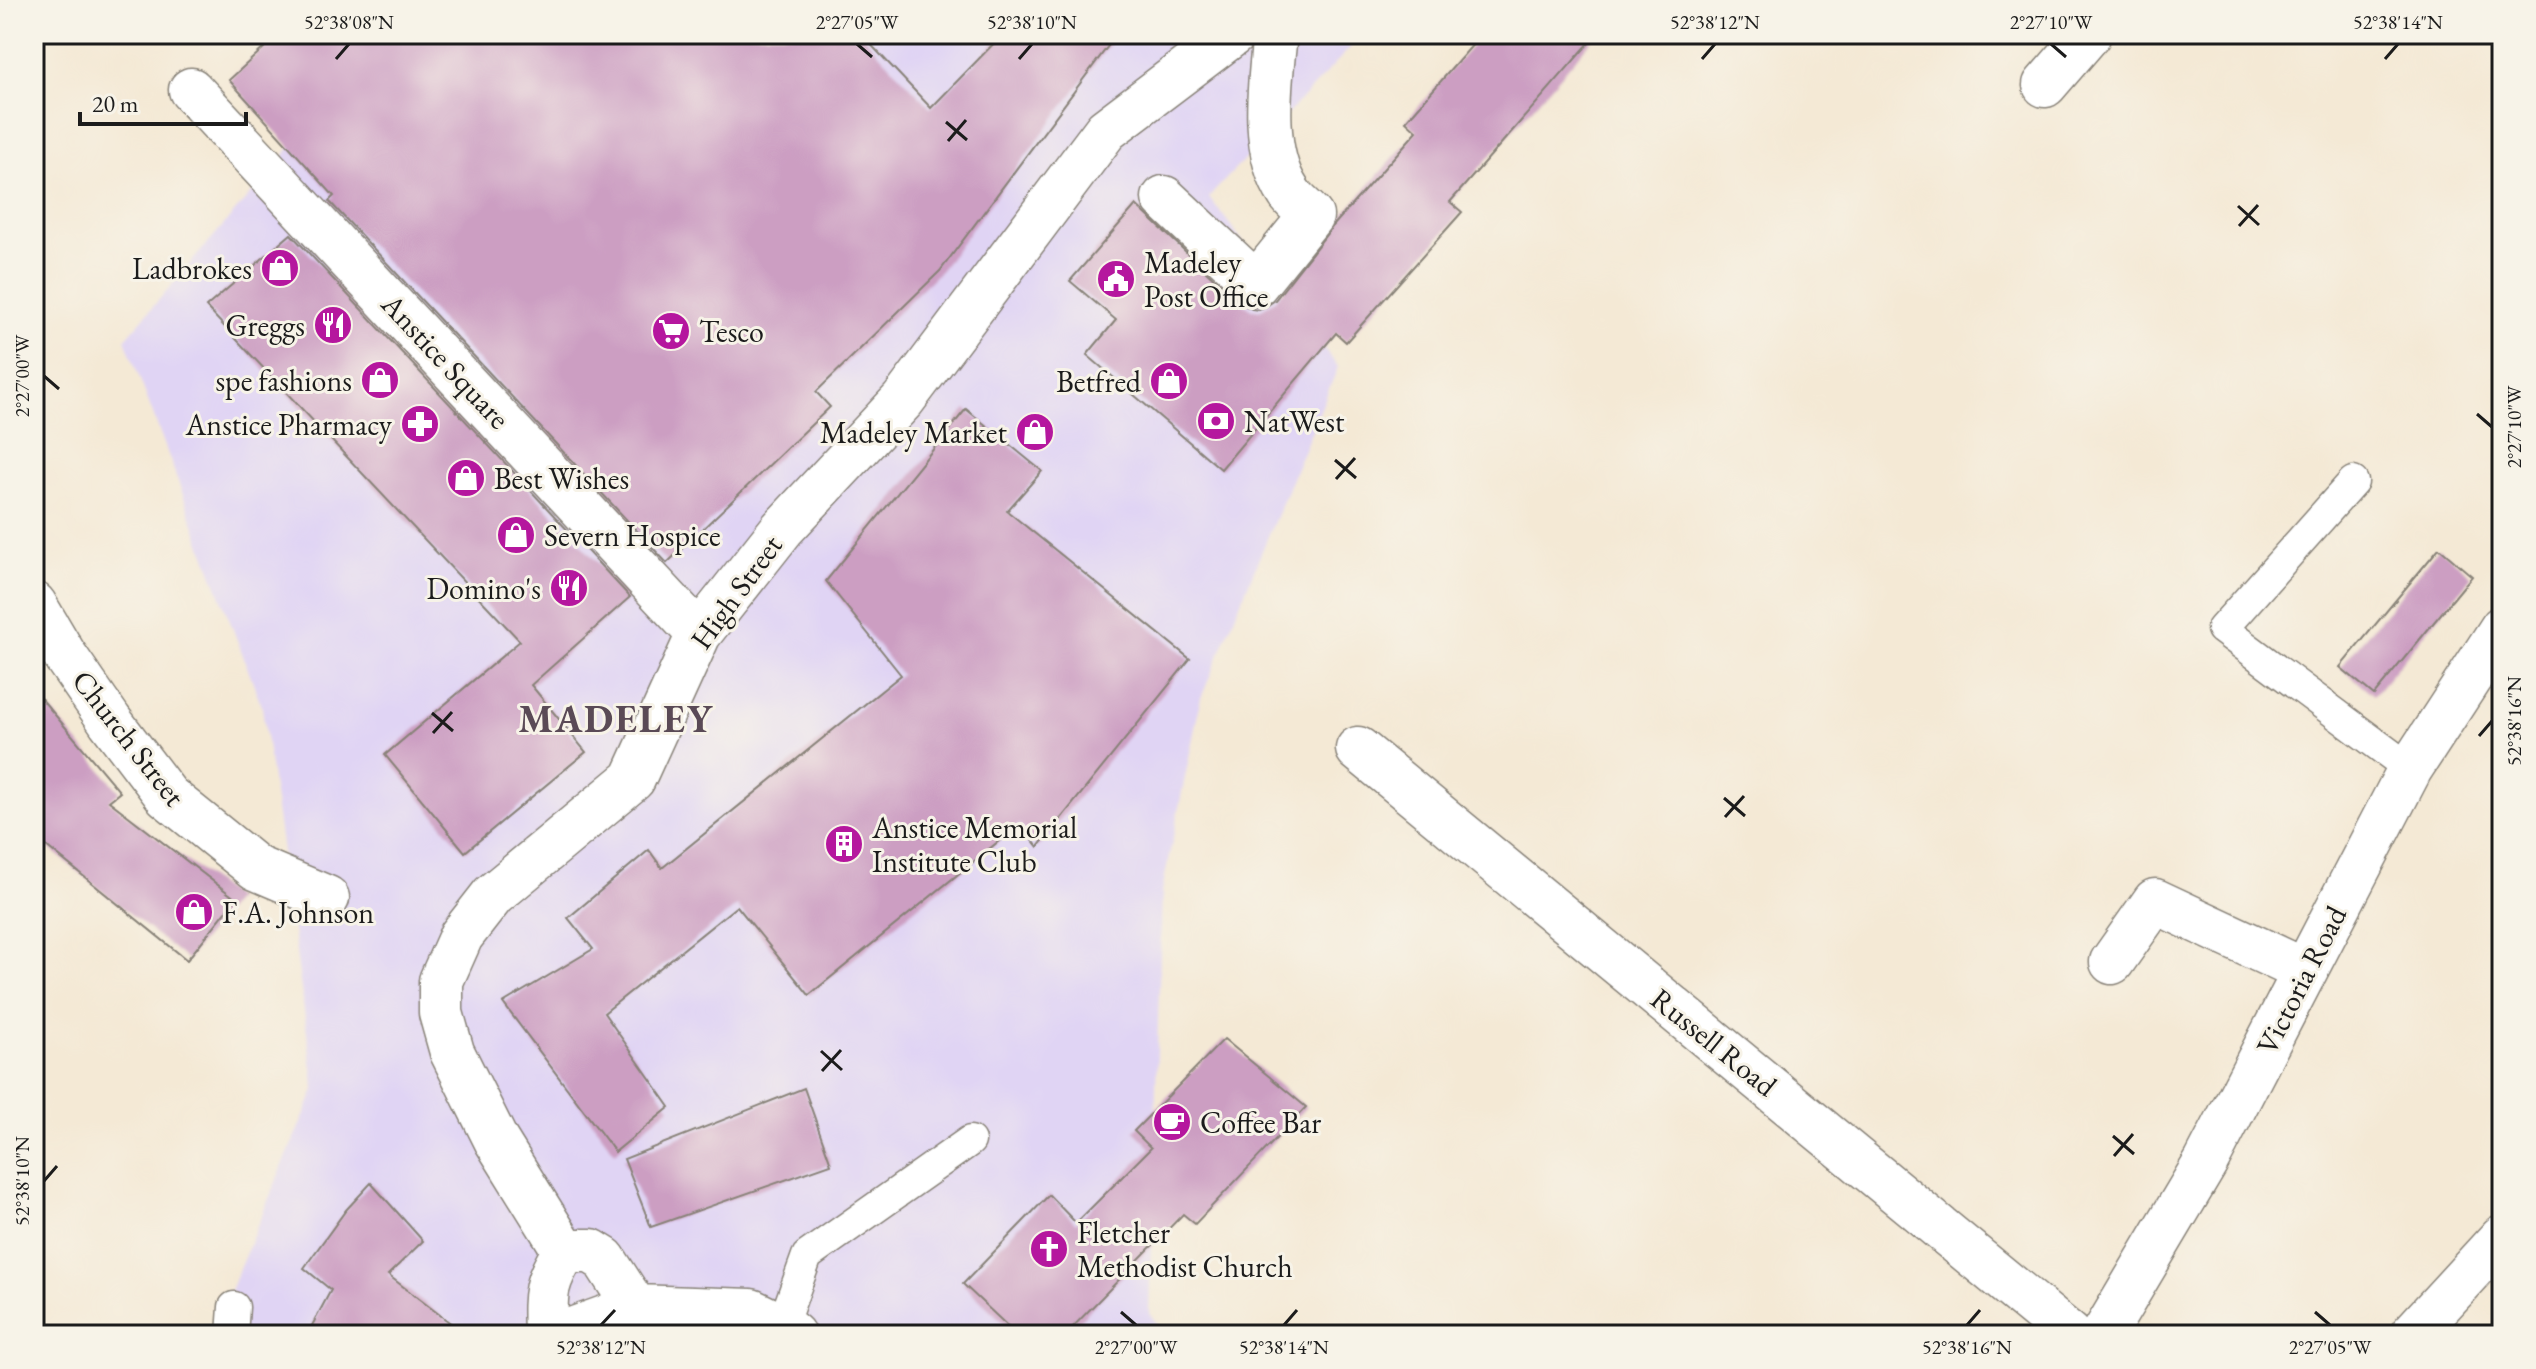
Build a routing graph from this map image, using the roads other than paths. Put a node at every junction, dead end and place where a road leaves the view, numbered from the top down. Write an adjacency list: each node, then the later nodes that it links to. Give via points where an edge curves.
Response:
1 (1233, 34): 10 (street, High Street, via 1106,130 903,400 782,529)
2 (1275, 34): 6 (street, via 1268,98 1274,157 1289,193 1311,216 1256,284)
3 (2089, 34): 4 (street)
4 (2045, 85)
5 (191, 90): 10 (street, Anstice Square)
6 (1164, 198)
7 (2353, 482): 12 (lane, via 2222,629)
8 (34, 604): 13 (street, Church Street, via 167,796 256,868)
9 (2502, 628): 12 (street, Victoria Road)
10 (699, 634): 18 (street, High Street, via 633,779 493,895 461,936 441,981 441,1013 452,1052 496,1140)
11 (1358, 749): 23 (street, Russell Road)
12 (2410, 769): 15 (street, Victoria Road)
13 (327, 898)
14 (2112, 962): 15 (street, via 2155,901)
15 (2305, 971): 24 (street, Victoria Road, via 2206,1162)
16 (970, 1141): 20 (lane, via 807,1256)
17 (2502, 1237): 25 (street)
18 (565, 1251): 19 (street, via 591,1251 604,1259); 21 (street, via 544,1295)
19 (635, 1307): 20 (street, via 751,1311); 22 (street)
20 (787, 1330)
21 (546, 1335)
22 (558, 1335)
23 (2070, 1335)
24 (2103, 1335)
25 (2412, 1335)

